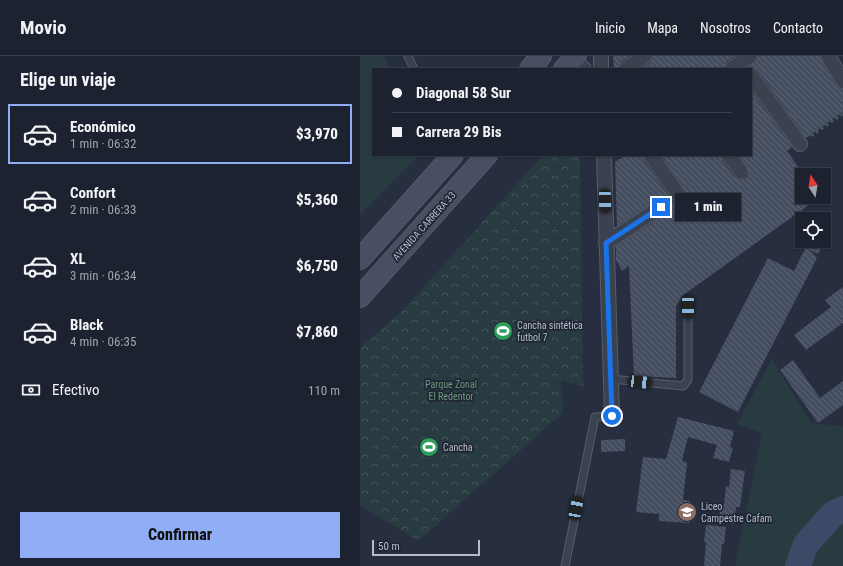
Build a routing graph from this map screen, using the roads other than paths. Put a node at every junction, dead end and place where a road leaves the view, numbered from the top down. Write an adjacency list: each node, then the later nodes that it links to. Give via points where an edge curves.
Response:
1 (408, 56): 6 (lane)
2 (541, 56): 7 (main road)
3 (601, 56): 8 (street)
4 (645, 56): 9 (street)
5 (828, 56): 11 (street)
6 (414, 68)
7 (531, 68)
8 (602, 68)
9 (627, 68)
10 (752, 76): 12 (street)
11 (843, 81)
12 (800, 144)
13 (486, 156): 23 (main road, AVENIDA CARRERA 33)
14 (606, 156): 21 (street)
15 (652, 156): 19 (street)
16 (730, 156): 18 (street)
17 (448, 157): 22 (main road)
18 (740, 172)
19 (686, 206)
20 (661, 207): 21 (street)
21 (606, 243): 25 (street)
22 (360, 259)
23 (360, 297)
24 (688, 307): 25 (lane, via 687,383 683,386)
25 (611, 379): 26 (street)
26 (612, 416): 27 (lane, via 595,417)
27 (565, 566)

